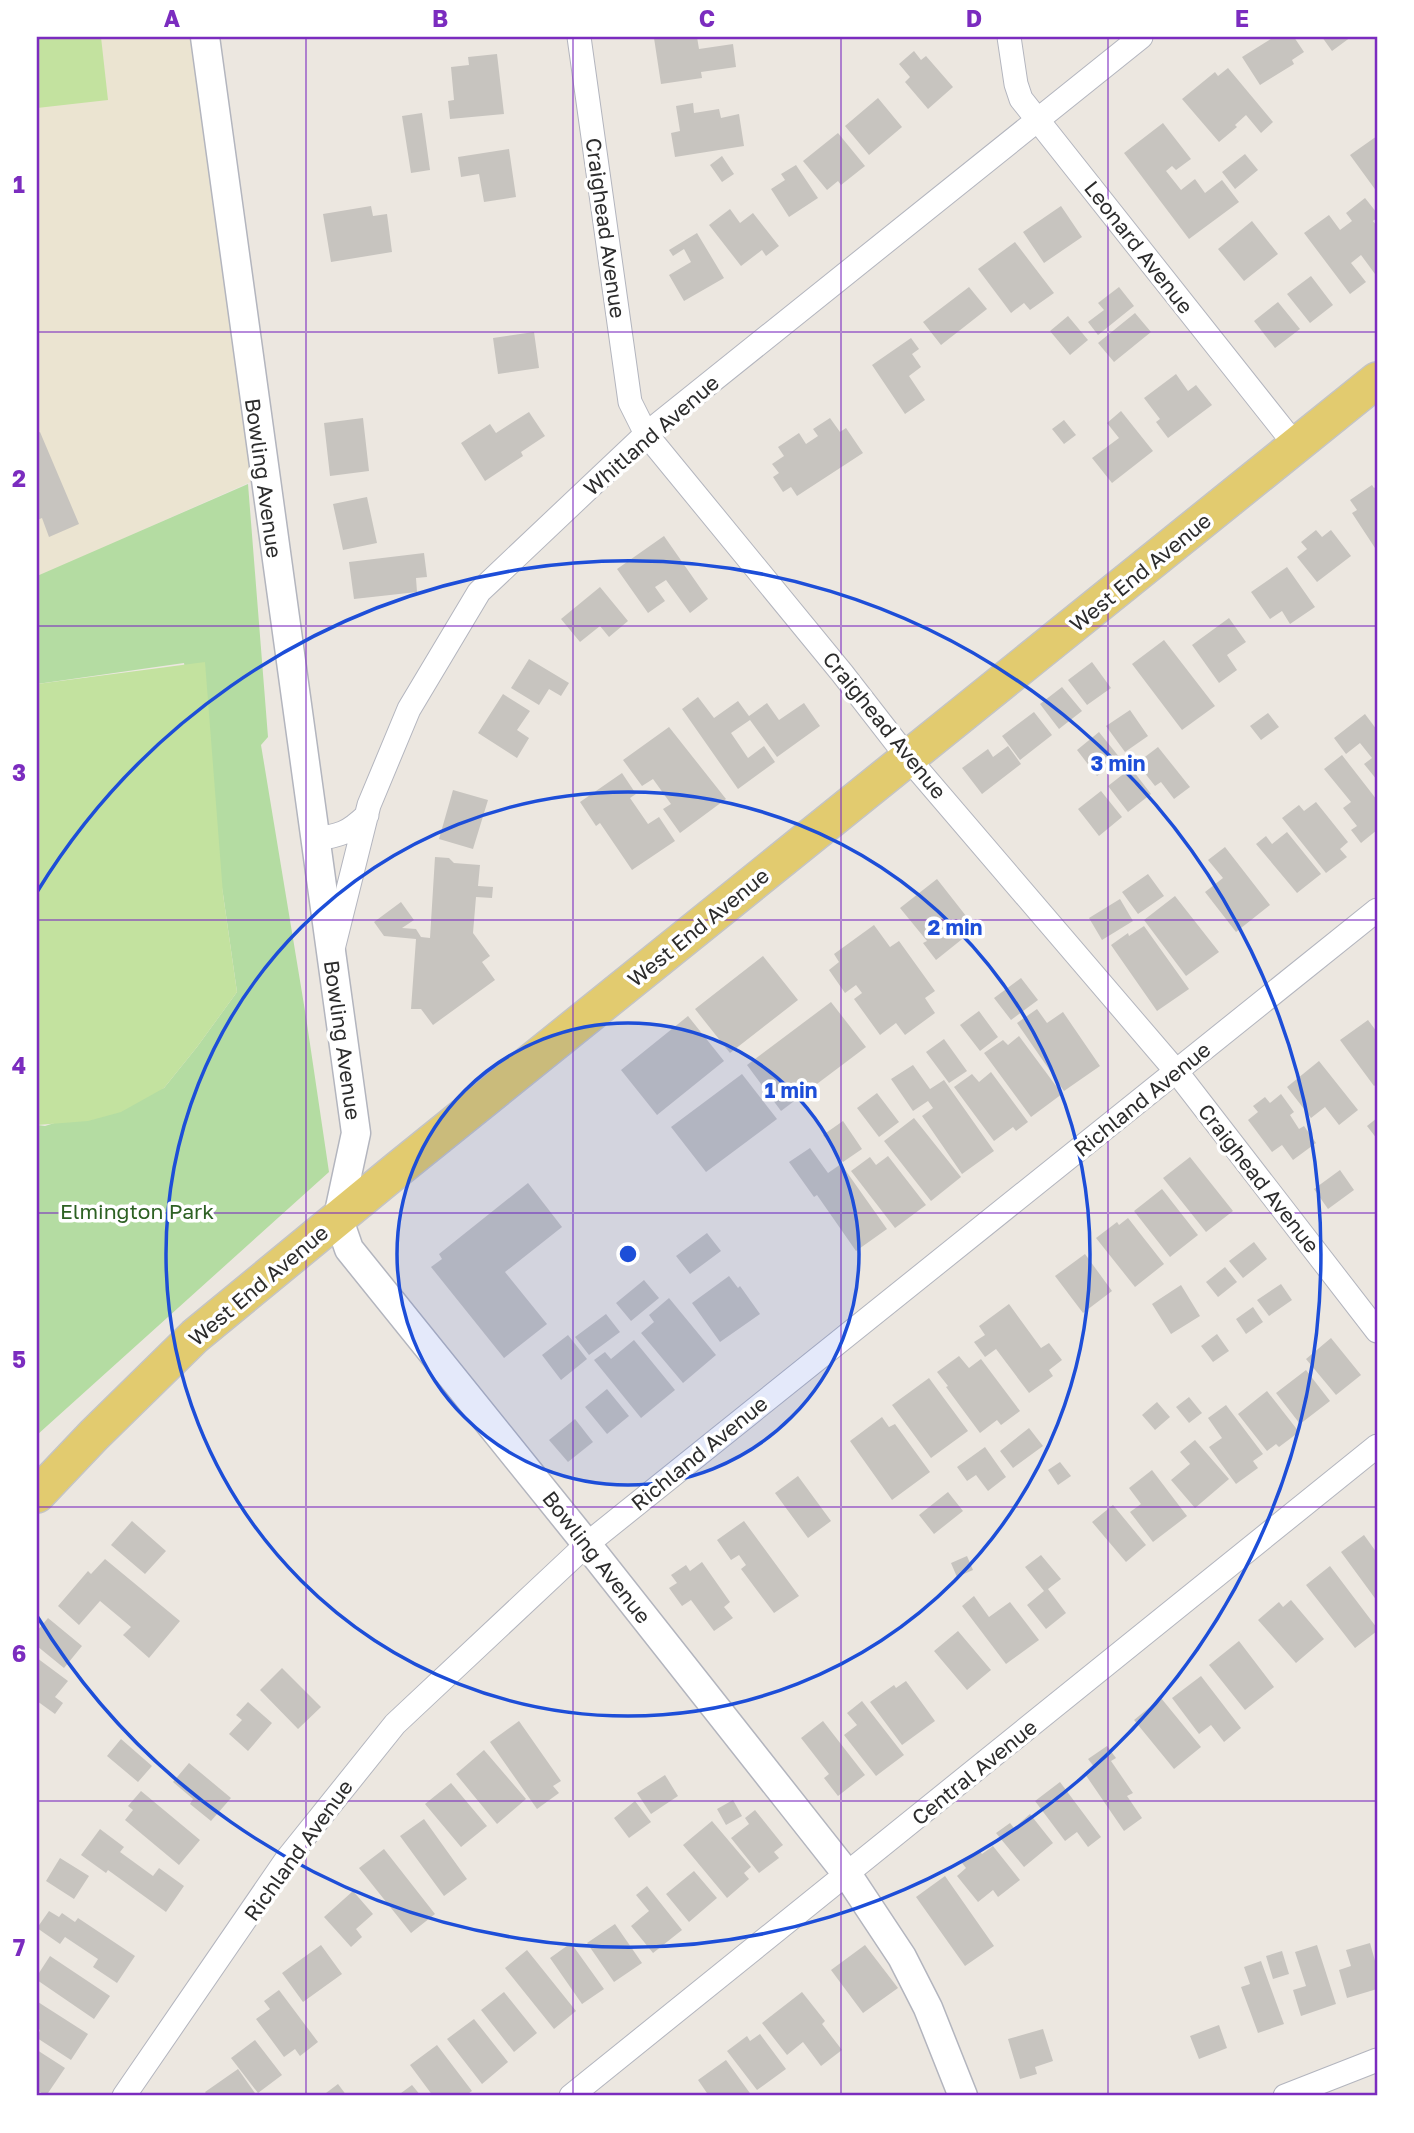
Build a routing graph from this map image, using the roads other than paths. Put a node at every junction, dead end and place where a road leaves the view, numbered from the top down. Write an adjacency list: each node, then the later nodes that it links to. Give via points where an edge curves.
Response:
1 (205, 37): 11 (street, Bowling Avenue)
2 (579, 37): 7 (street, Craighead Avenue, via 630,402)
3 (1009, 37): 5 (street, Leonard Avenue, via 1021,99)
4 (1141, 37): 5 (street, Whitland Avenue)
5 (1038, 121): 7 (street, Whitland Avenue); 8 (street, Leonard Avenue)
6 (1377, 380): 8 (main road, West End Avenue)
7 (646, 434): 9 (street, Craighead Avenue); 10 (street, Whitland Avenue, via 479,592 409,709)
8 (1296, 446): 9 (main road, West End Avenue)
9 (908, 758): 14 (street, Craighead Avenue); 15 (main road, West End Avenue)
10 (367, 815): 11 (street, via 350,831); 13 (street, Whitland Avenue)
11 (314, 839): 13 (street, Bowling Avenue)
12 (1377, 910): 14 (street, Richland Avenue)
13 (331, 958): 15 (street, Bowling Avenue, via 356,1133)
14 (1176, 1071): 16 (street, Craighead Avenue); 19 (street, Richland Avenue)
15 (338, 1217): 18 (main road, West End Avenue, via 195,1336); 19 (street, Bowling Avenue, via 349,1249)
16 (1377, 1331)
17 (1377, 1446): 20 (street, Central Avenue)
18 (37, 1495)
19 (587, 1544): 20 (street, Bowling Avenue); 22 (street, Richland Avenue, via 395,1724 286,1860)
20 (847, 1874): 23 (street, Central Avenue); 24 (street, Bowling Avenue, via 902,1957)
21 (1377, 2060): 25 (street)
22 (124, 2096)
23 (571, 2096)
24 (963, 2096)
25 (1285, 2096)

